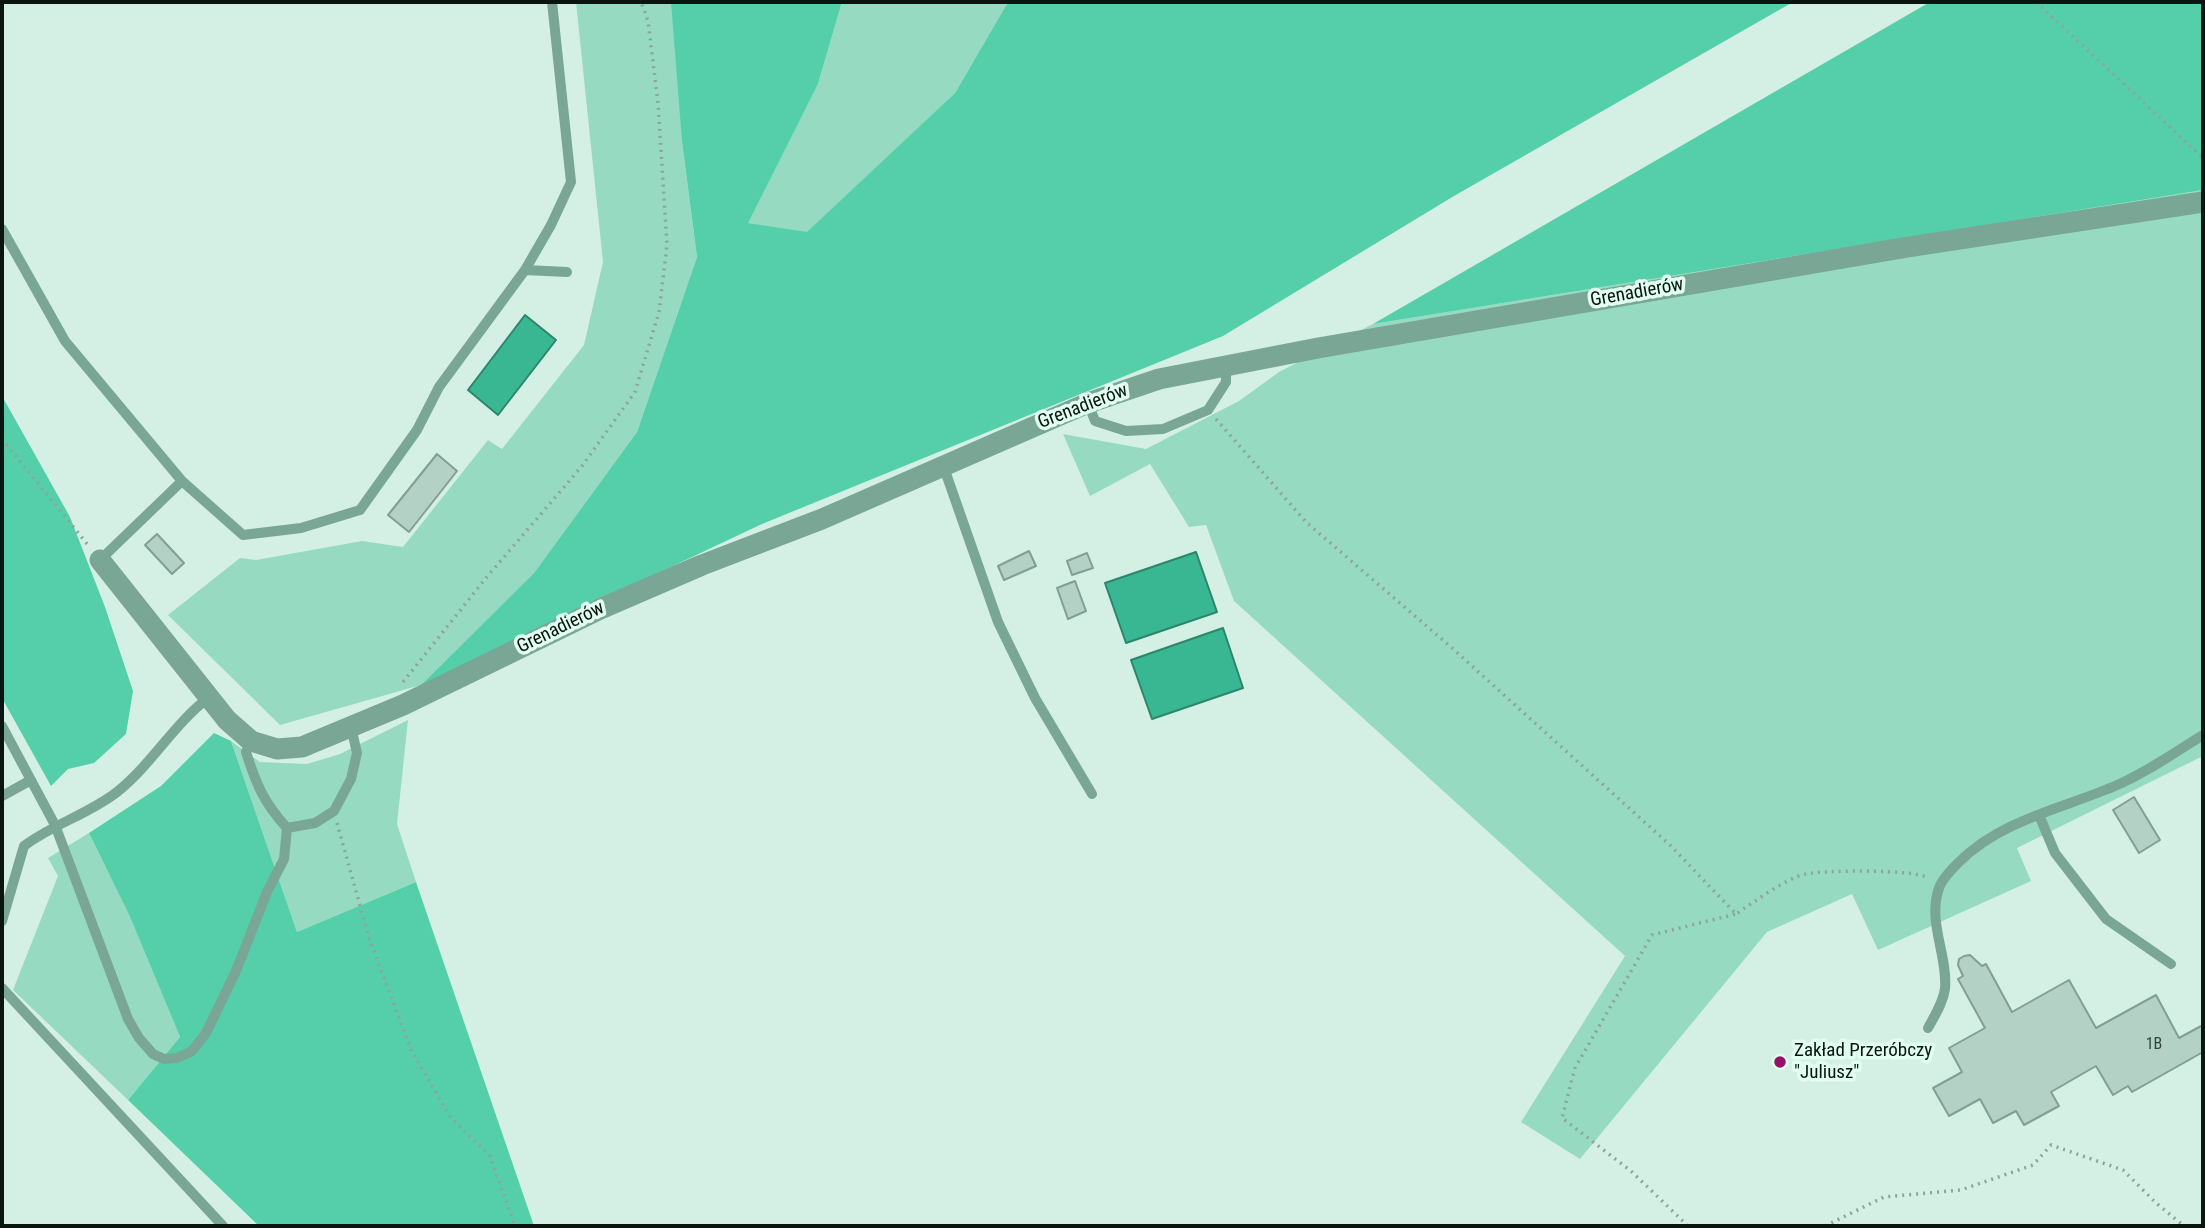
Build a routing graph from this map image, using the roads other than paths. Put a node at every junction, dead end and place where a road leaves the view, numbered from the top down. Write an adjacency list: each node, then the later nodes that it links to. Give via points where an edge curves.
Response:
1 (552, 2): 4 (lane, via 570,183)
2 (2203, 202): 6 (street, Grenadierów, via 1908,247)
3 (2, 229): 9 (lane, via 65,341)
4 (525, 270): 5 (lane); 9 (lane, via 439,387 418,430 360,510 301,528 243,535)
5 (567, 272)
6 (1226, 364): 7 (street, Grenadierów, via 1159,379); 7 (lane, via 1226,382 1208,410 1163,429 1126,431 1095,421)
7 (1088, 403): 8 (street, Grenadierów)
8 (943, 465): 13 (street, Grenadierów, via 600,609); 17 (lane, via 998,622 1035,698)
9 (182, 481): 10 (lane)
10 (100, 560): 11 (street, Grenadierów)
11 (208, 698): 15 (street, Grenadierów); 20 (lane, via 116,793)
12 (2, 726): 16 (lane)
13 (351, 727): 15 (street, Grenadierów, via 302,747 277,749); 21 (lane, via 357,753 351,779 334,811 314,823)
14 (2203, 735): 19 (lane, via 2117,786)
15 (251, 741): 21 (lane, via 246,752 256,786)
16 (31, 780): 18 (lane); 20 (lane)
17 (1092, 794)
18 (2, 796)
19 (2039, 815): 23 (lane, via 2055,853 2106,919); 25 (lane, via 1998,831 1974,847 1940,884 1935,918 1945,991)
20 (55, 825): 21 (lane, via 128,1019 153,1054 164,1059 192,1051 206,1033 284,859); 22 (lane, via 24,846)
21 (287, 828)
22 (2, 921)
23 (2171, 964)
24 (2, 988): 26 (lane)
25 (1928, 1028)
26 (223, 1226)

